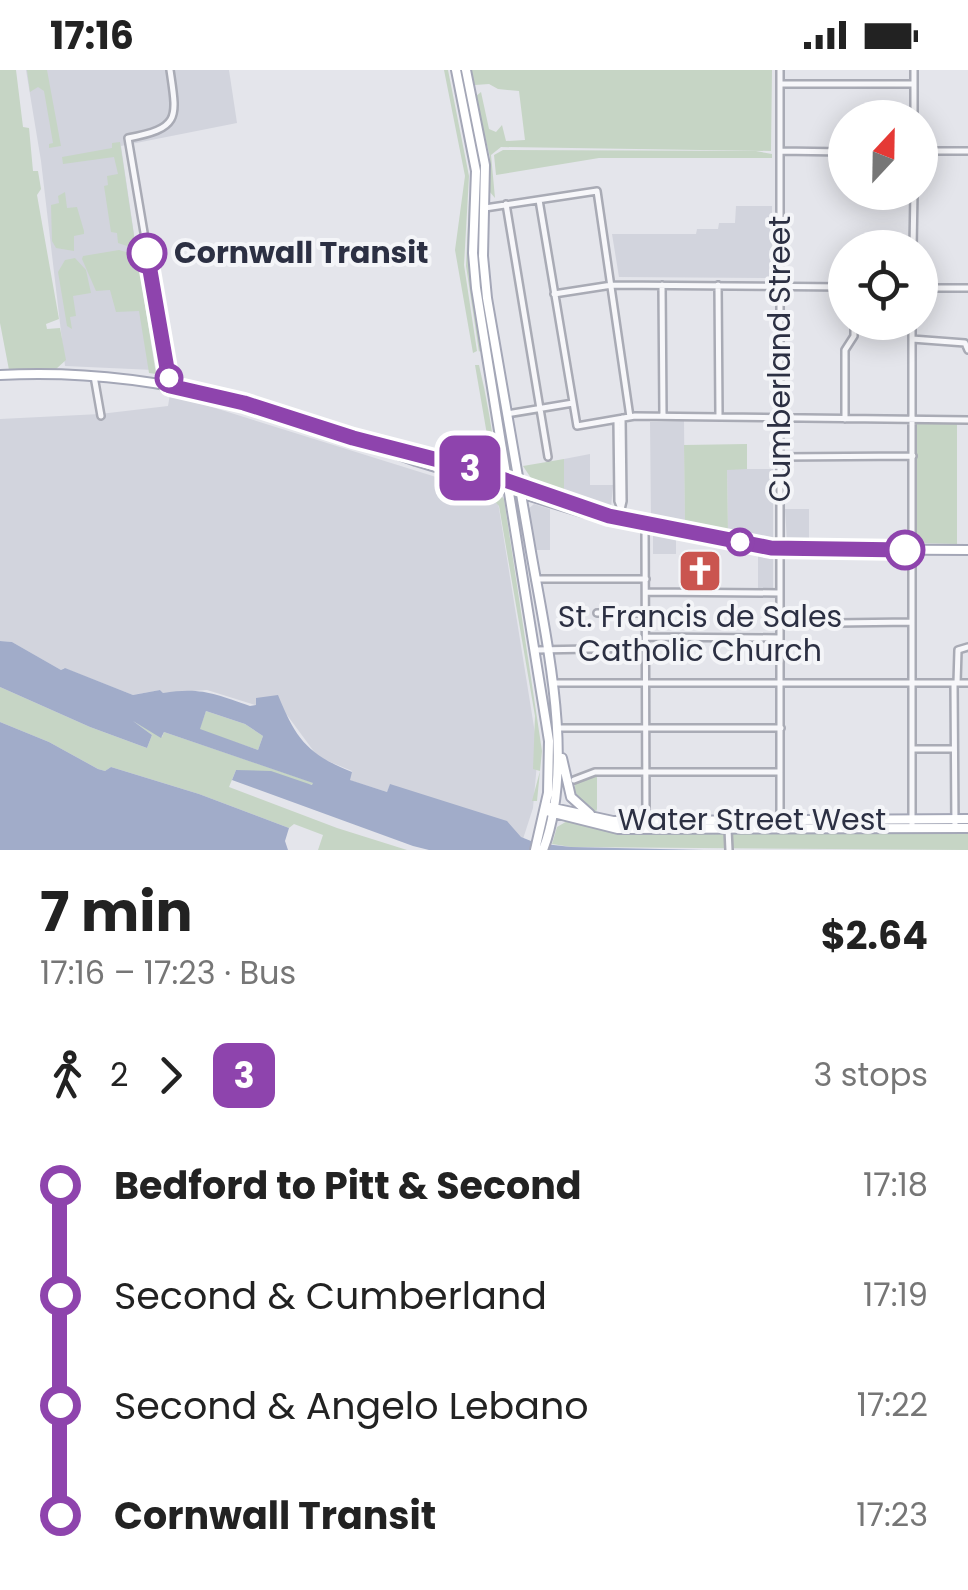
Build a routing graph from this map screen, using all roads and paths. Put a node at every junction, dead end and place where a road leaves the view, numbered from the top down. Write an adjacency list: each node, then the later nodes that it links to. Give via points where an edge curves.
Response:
1 (170, 70): 31 (street, via 176,114 156,132 128,138)
2 (456, 70): 15 (main road)
3 (466, 70): 15 (main road, via 482,148)
4 (780, 70): 6 (street, Cumberland Street)
5 (914, 70): 7 (street)
6 (780, 84): 7 (street); 9 (street, Cumberland Street)
7 (914, 84): 8 (street)
8 (914, 100)
9 (780, 151): 12 (street); 19 (street, Cumberland Street)
10 (938, 151): 11 (street)
11 (968, 151)
12 (828, 152)
13 (538, 200): 14 (street); 16 (street, via 597,191); 23 (street)
14 (506, 204): 15 (street); 33 (street)
15 (482, 206): 28 (main road)
16 (612, 284): 17 (street); 23 (street); 36 (street)
17 (662, 285): 18 (street); 37 (street)
18 (718, 285): 19 (street); 38 (street)
19 (780, 286): 20 (street); 39 (street, Cumberland Street)
20 (828, 286)
21 (938, 288): 22 (street)
22 (968, 288)
23 (554, 294): 32 (street)
24 (851, 340): 41 (street, via 845,350)
25 (912, 340): 42 (street)
26 (938, 340): 27 (street, via 965,343)
27 (968, 350)
28 (491, 359): 34 (main road); 45 (main road)
29 (0, 376): 30 (main road)
30 (94, 376): 31 (main road); 35 (street)
31 (170, 386): 44 (main road)
32 (573, 403): 33 (street); 40 (street, via 577,426)
33 (540, 409): 34 (street); 48 (street)
34 (508, 414): 51 (main road)
35 (101, 416)
36 (630, 416): 37 (street); 40 (street)
37 (662, 416): 38 (street)
38 (719, 416): 39 (street)
39 (779, 417): 41 (street); 46 (street, Cumberland Street)
40 (620, 418): 52 (street, via 620,506)
41 (845, 419): 42 (street)
42 (912, 419): 43 (street); 47 (street)
43 (968, 420)
44 (353, 438): 49 (main road); 50 (main road)
45 (504, 456): 49 (main road, via 498,470); 50 (main road)
46 (780, 456): 47 (street); 54 (street, Cumberland Street)
47 (913, 456): 55 (street)
48 (548, 458)
49 (480, 471): 50 (main road)
50 (509, 484): 51 (main road); 69 (main road)
51 (520, 488): 52 (main road, via 582,512); 57 (main road)
52 (614, 516): 53 (main road)
53 (646, 524): 54 (main road); 58 (street)
54 (780, 549): 55 (main road); 60 (street, Cumberland Street)
55 (912, 550): 56 (main road); 63 (street)
56 (968, 550)
57 (535, 579): 58 (street); 69 (main road)
58 (646, 579): 59 (street)
59 (646, 592): 60 (street); 62 (street)
60 (780, 593): 66 (street, Cumberland Street)
61 (596, 613): 62 (street)
62 (646, 613): 65 (street)
63 (912, 622): 64 (street); 73 (street)
64 (836, 623)
65 (646, 638): 66 (street); 67 (street)
66 (780, 638): 71 (street, Cumberland Street)
67 (646, 648): 69 (street); 70 (street)
68 (968, 648): 74 (street, via 958,650)
69 (541, 649): 72 (main road); 85 (main road)
70 (646, 682): 71 (street); 72 (street); 76 (street)
71 (780, 682): 73 (street); 77 (street, Cumberland Street)
72 (550, 683): 78 (main road)
73 (912, 683): 74 (street); 79 (street)
74 (955, 683): 75 (street); 80 (street)
75 (968, 684)
76 (646, 728): 77 (street); 78 (street); 82 (street)
77 (780, 728): 81 (street, Cumberland Street)
78 (558, 734): 84 (main road); 85 (main road)
79 (912, 749): 80 (street); 90 (street)
80 (954, 750): 91 (street)
81 (780, 772): 82 (street); 89 (street, Cumberland Street)
82 (646, 773): 83 (street, via 595,772); 88 (street)
83 (574, 780): 84 (main road)
84 (571, 797): 86 (main road)
85 (551, 810): 86 (main road, Water Street West); 93 (main road, Water Street West, via 618,828); 94 (main road)
86 (598, 818): 88 (main road, Water Street West)
87 (968, 819): 91 (main road, Water Street West)
88 (646, 820): 89 (main road, Water Street West)
89 (780, 824): 90 (main road, Water Street West); 93 (main road, Water Street West)
90 (912, 824): 91 (main road, Water Street West)
91 (955, 824): 92 (main road, Water Street West)
92 (968, 828)
93 (728, 829): 97 (street)
94 (543, 839): 95 (main road); 96 (main road)
95 (534, 850)
96 (543, 850)
97 (729, 850)

